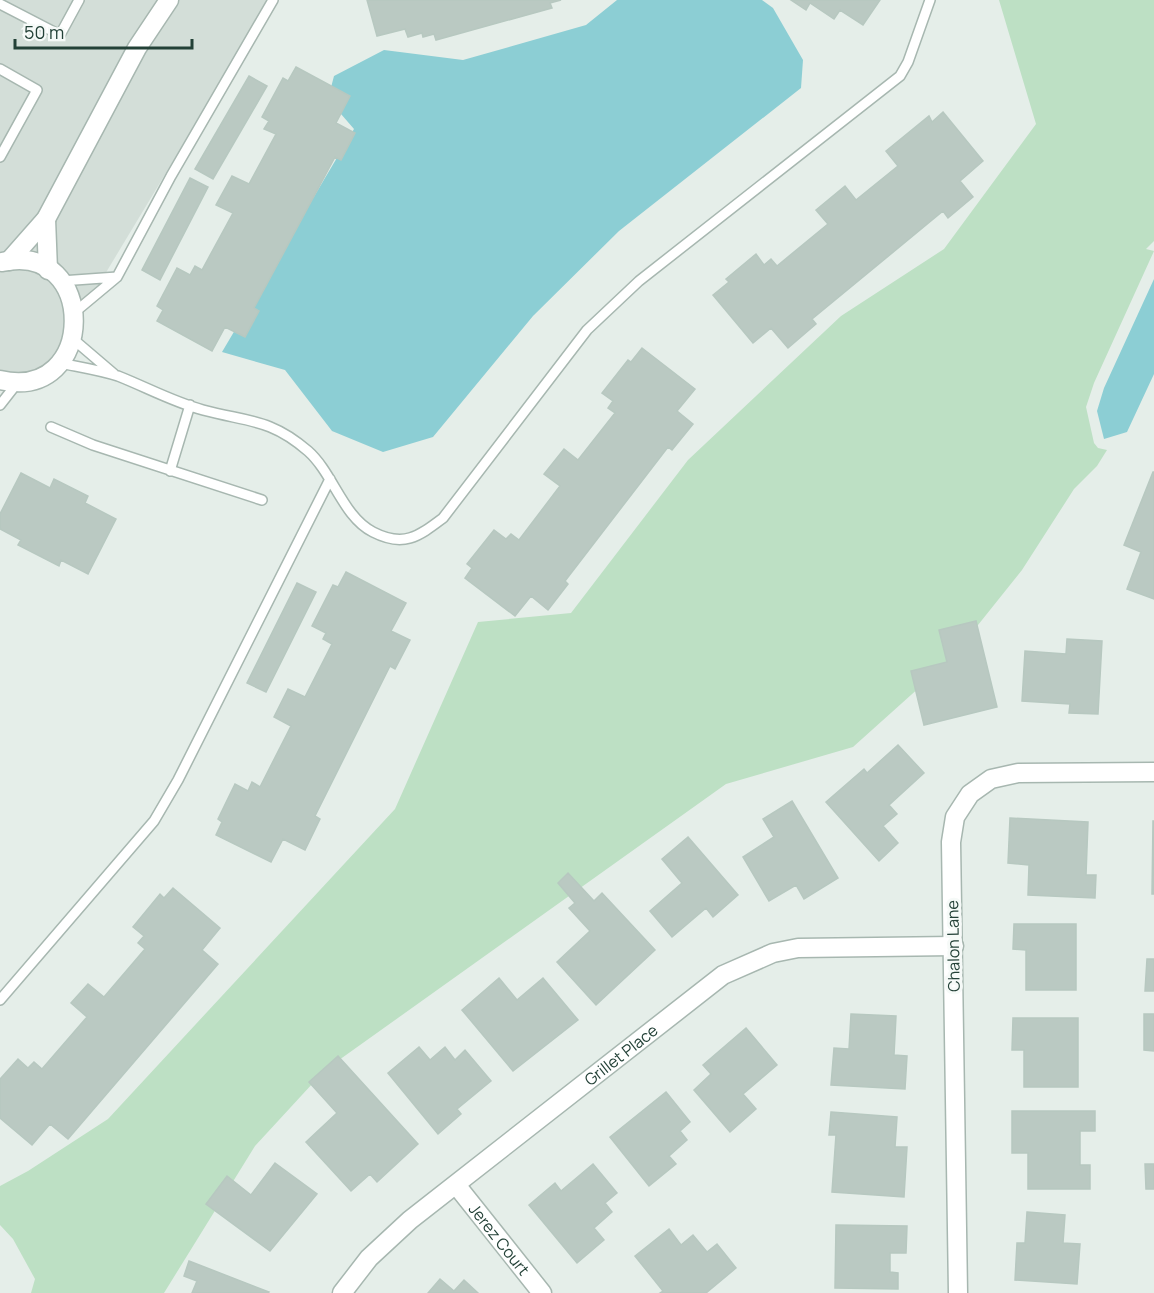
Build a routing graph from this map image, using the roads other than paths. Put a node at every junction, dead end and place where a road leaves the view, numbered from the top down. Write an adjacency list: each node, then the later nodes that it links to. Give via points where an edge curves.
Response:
1 (78, 0): 5 (lane, via 60,35)
2 (170, 0): 8 (street, via 137,48)
3 (273, 0): 11 (lane)
4 (930, 0): 21 (lane, via 900,76 639,281 587,330 443,518 416,538 397,540 373,532 355,517)
5 (0, 4)
6 (0, 69): 7 (lane, via 37,90)
7 (0, 157)
8 (46, 219): 9 (street); 10 (street)
9 (4, 262): 10 (street, via 29,262)
10 (55, 276): 11 (lane); 12 (street)
11 (117, 277): 12 (lane)
12 (75, 312): 13 (street)
13 (73, 339): 14 (street); 15 (lane)
14 (60, 363): 15 (lane); 16 (street, via 41,377)
15 (116, 376): 18 (lane)
16 (9, 381): 17 (lane)
17 (0, 405)
18 (190, 405): 20 (lane); 21 (lane, via 277,429 309,452)
19 (51, 427): 20 (lane)
20 (170, 471): 22 (lane)
21 (330, 479): 25 (lane, via 154,821)
22 (262, 500)
23 (1154, 772): 24 (street, Chalon Lane, via 1017,773 991,779 970,794 955,817 951,842)
24 (954, 946): 26 (street, Grillet Place, via 798,948 747,962 699,992); 29 (street, Chalon Lane)
25 (0, 1000)
26 (457, 1186): 27 (street, Grillet Place, via 388,1239); 28 (street, Jerez Court)
27 (342, 1293)
28 (542, 1293)
29 (958, 1293)

